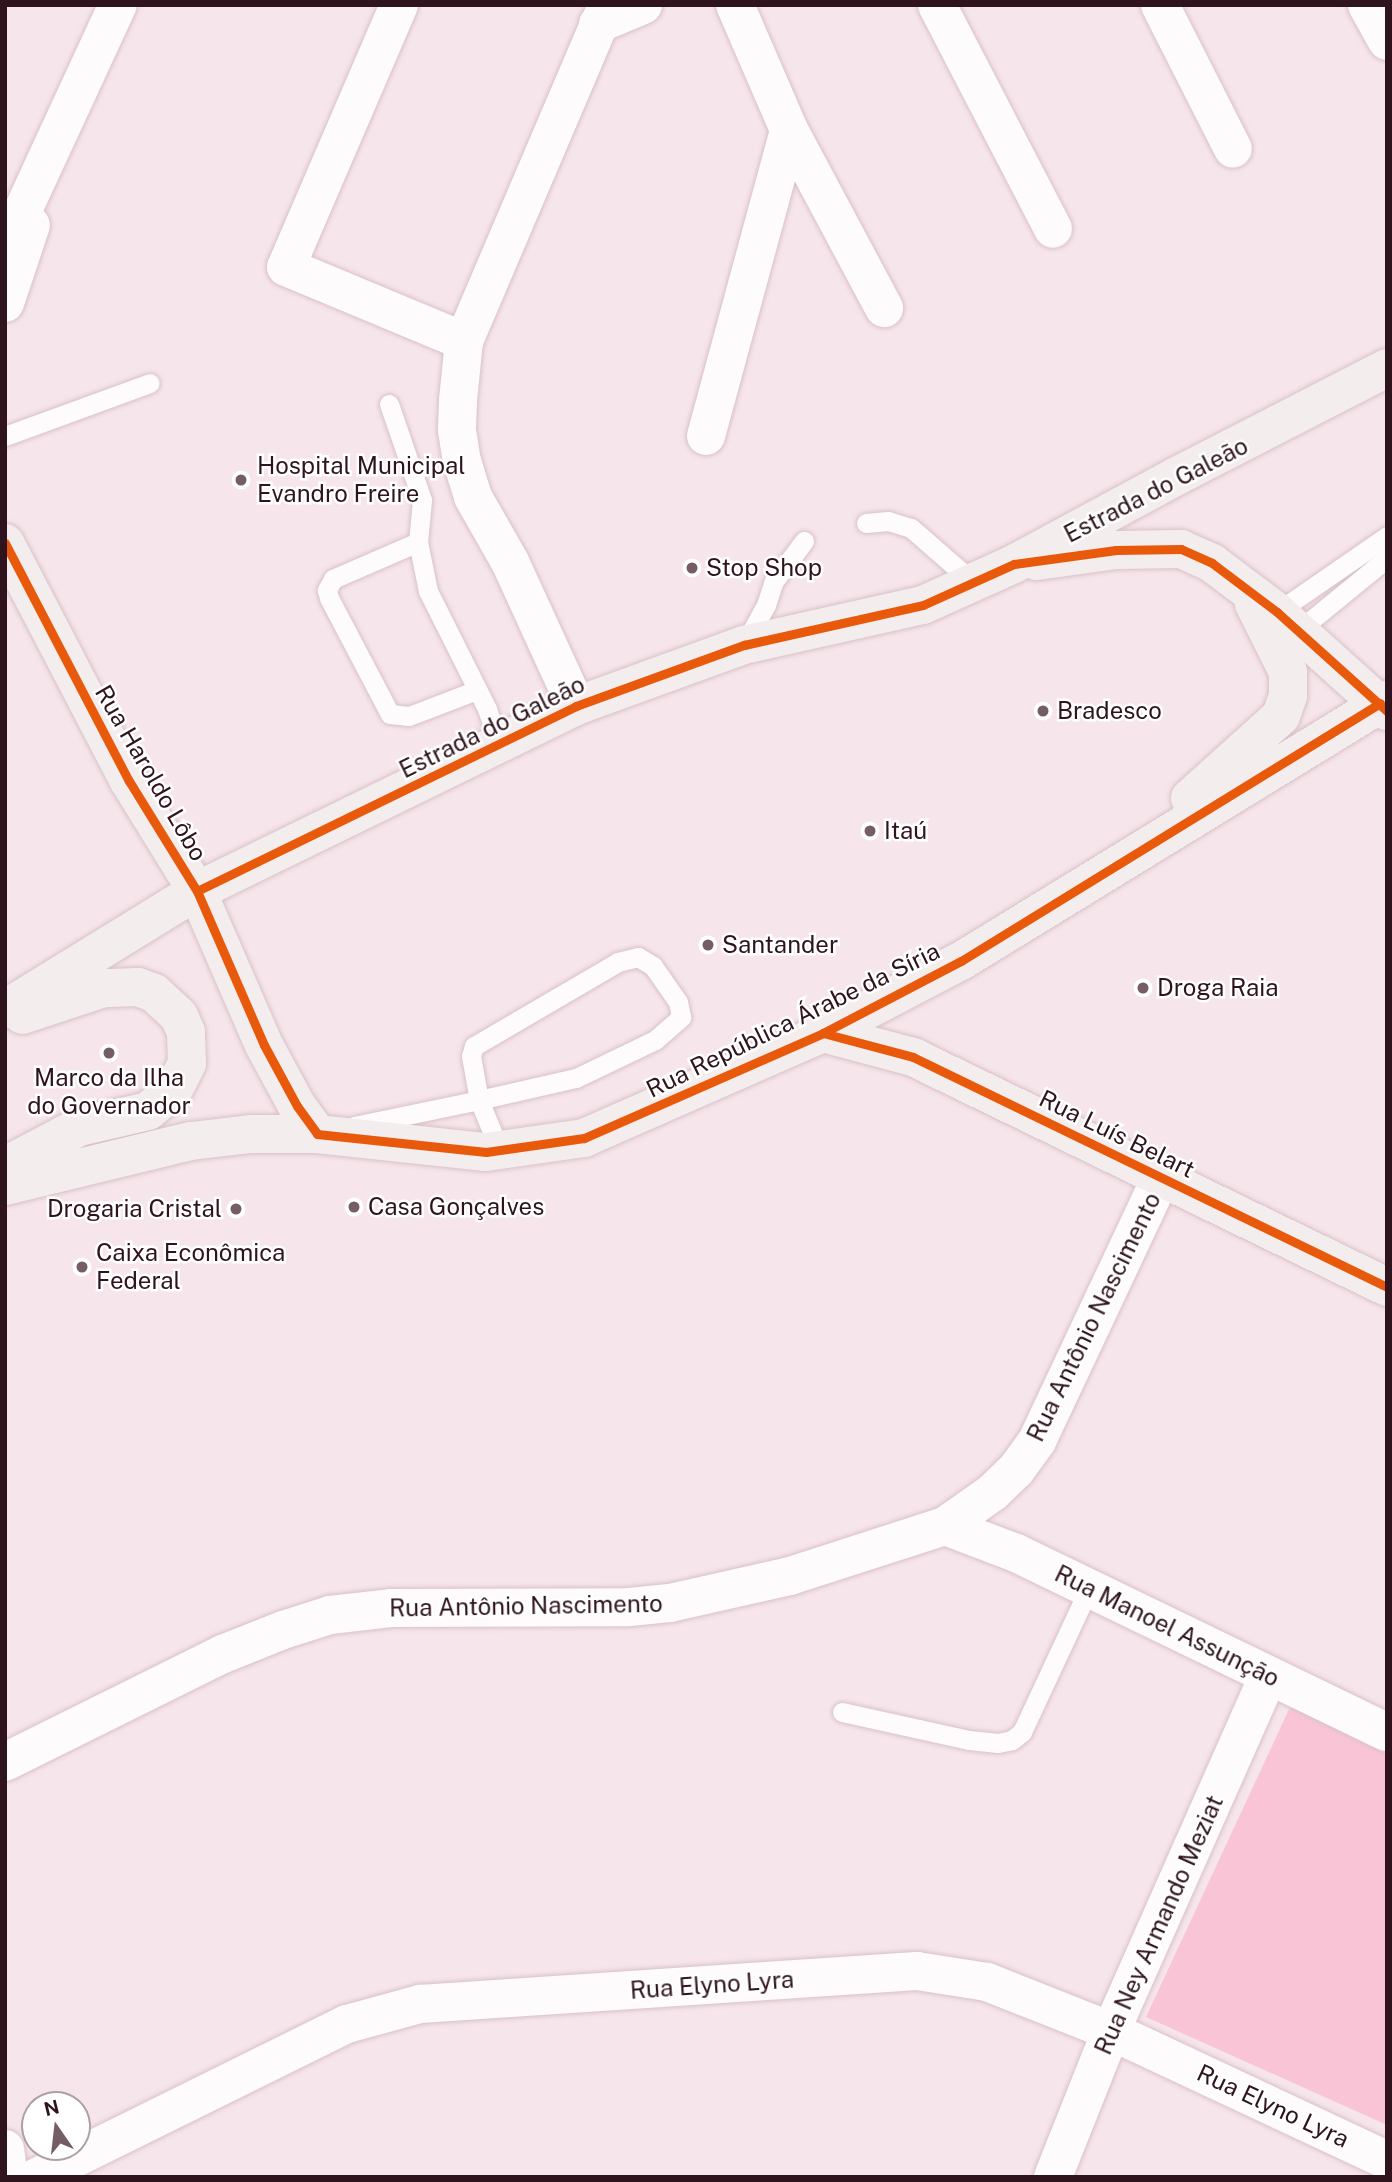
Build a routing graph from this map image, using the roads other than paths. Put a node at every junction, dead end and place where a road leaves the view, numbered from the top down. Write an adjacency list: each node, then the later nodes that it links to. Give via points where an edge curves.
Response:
1 (118, 5): 10 (street)
2 (399, 5): 17 (street, via 286,267)
3 (643, 5): 8 (street)
4 (735, 5): 11 (street)
5 (937, 5): 13 (street)
6 (1160, 5): 12 (street)
7 (1367, 5): 9 (street)
8 (603, 15): 17 (street)
9 (1387, 41)
10 (64, 127): 14 (street); 15 (street)
11 (789, 130): 16 (street); 22 (street)
12 (1233, 149)
13 (1053, 229)
14 (5, 249)
15 (5, 303)
16 (884, 308)
17 (464, 341): 36 (street, via 457,429 462,463 473,497 510,562)
18 (1387, 368): 29 (main road, Estrada do Galeão)
19 (150, 383): 21 (lane)
20 (389, 404): 26 (lane, via 422,500)
21 (5, 436)
22 (706, 436)
23 (866, 523): 30 (lane, via 888,521 911,528)
24 (1387, 536): 32 (lane)
25 (804, 541): 33 (lane, via 774,581)
26 (418, 542): 34 (lane, via 428,591); 34 (lane, via 333,579 327,590 329,598 390,714 409,716)
27 (5, 543): 39 (main road, Rua Haroldo Lôbo, via 129,781)
28 (1387, 558): 32 (lane)
29 (1014, 564): 30 (main road, Estrada do Galeão); 31 (main road, via 1116,550 1181,549 1212,563)
30 (974, 583): 33 (main road, Estrada do Galeão, via 923,605)
31 (1244, 586): 32 (main road); 38 (main road, via 1288,672 1288,696 1281,716)
32 (1288, 621): 35 (main road)
33 (744, 645): 36 (main road, Estrada do Galeão)
34 (477, 690): 37 (lane)
35 (1385, 704): 38 (main road, Rua República Árabe da Síria)
36 (576, 706): 37 (main road, Estrada do Galeão)
37 (499, 744): 39 (main road, Estrada do Galeão)
38 (1117, 862): 42 (main road, Rua República Árabe da Síria, via 961,961)
39 (197, 891): 40 (main road, Estrada do Galeão); 44 (main road, Rua Haroldo Lôbo, via 264,1045)
40 (5, 1009)
41 (5, 1021): 46 (main road, via 104,988 138,987 154,993 179,1016 188,1048 182,1078 162,1102 148,1111 79,1127)
42 (823, 1033): 45 (main road, Rua República Árabe da Síria, via 584,1138); 47 (main road, Rua Luís Belart, via 914,1058)
43 (478, 1100): 43 (lane, via 576,1078 654,1040 681,1017 678,1002 653,966 638,957 618,962 474,1046 471,1056); 44 (lane); 45 (lane)
44 (317, 1134): 45 (main road, Rua República Árabe da Síria); 48 (main road, via 251,1134 191,1141)
45 (500, 1151)
46 (5, 1166)
47 (1161, 1177): 49 (main road, Rua Luís Belart); 50 (street, Rua Antônio Nascimento, via 1037,1441 993,1492)
48 (5, 1186)
49 (1387, 1287)
50 (945, 1526): 51 (street, Rua Manoel Assunção); 55 (street, Rua Antônio Nascimento, via 790,1576 670,1603 391,1608 330,1615 223,1654)
51 (1089, 1588): 52 (street, Rua Manoel Assunção); 53 (lane, via 1022,1732 1012,1740 969,1740)
52 (1269, 1675): 54 (street, Rua Manoel Assunção); 56 (street, Rua Ney Armando Meziat)
53 (842, 1712)
54 (1387, 1732)
55 (5, 1762)
56 (1111, 2031): 58 (street, Rua Elyno Lyra); 60 (street, Rua Elyno Lyra, via 987,1982 917,1971 420,2004 347,2024); 61 (street, Rua Ney Armando Meziat)
57 (5, 2149): 59 (street)
58 (1387, 2160)
59 (9, 2177)
60 (37, 2177)
61 (1053, 2177)

